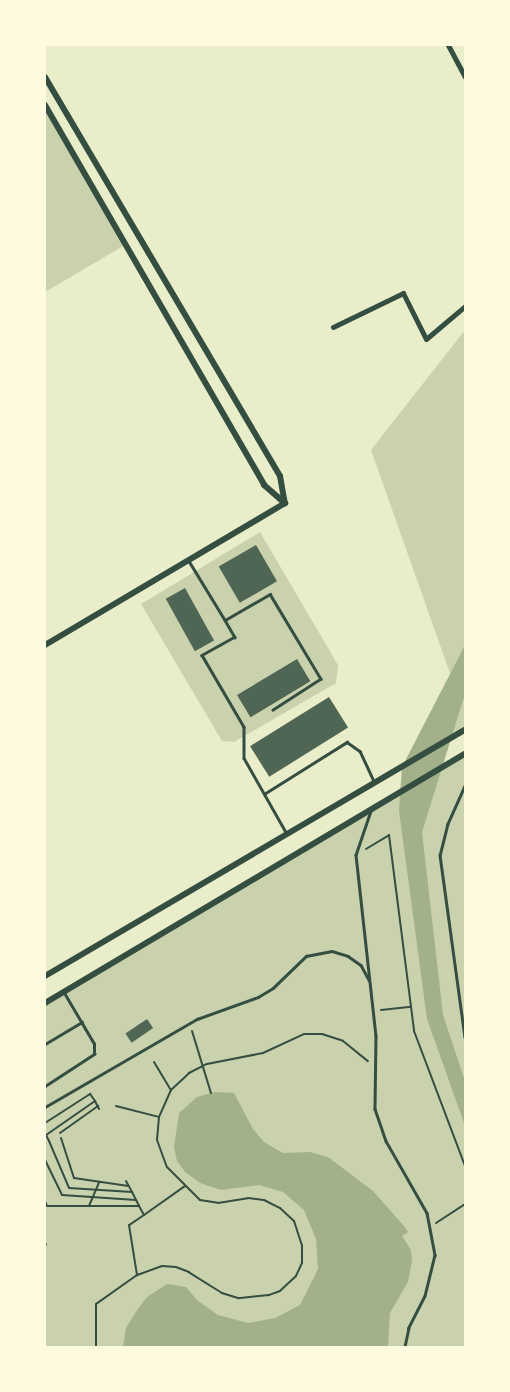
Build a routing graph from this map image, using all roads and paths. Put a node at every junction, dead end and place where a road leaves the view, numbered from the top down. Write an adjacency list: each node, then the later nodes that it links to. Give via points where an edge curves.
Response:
1 (448, 45): 3 (street)
2 (45, 77): 7 (street, via 280,476)
3 (465, 77)
4 (45, 105): 7 (street, via 264,485)
5 (465, 306): 6 (street, via 426,339 403,293)
6 (333, 327)
7 (285, 503): 8 (street)
8 (189, 560): 9 (lane); 10 (street)
9 (225, 620): 11 (lane, via 270,594 322,679); 16 (lane, via 234,637 202,655 244,727 244,758)
10 (45, 645)
11 (273, 710)
12 (465, 730): 14 (street)
13 (463, 756): 17 (street)
14 (375, 783): 16 (lane, via 360,751 347,742); 18 (street)
15 (465, 786): 28 (lane, via 448,824 440,855)
16 (264, 794): 18 (lane)
17 (372, 809): 19 (lane); 22 (street)
18 (288, 834): 20 (street)
19 (356, 855): 21 (lane); 24 (path, via 389,835)
20 (45, 976)
21 (370, 982): 25 (lane); 27 (lane, via 361,965 348,956 318,951 306,956 273,988 258,997)
22 (64, 992): 23 (street); 26 (lane)
23 (45, 1003)
24 (411, 1007): 25 (path); 44 (path, via 414,1031)
25 (373, 1010): 32 (lane, via 376,1036)
26 (82, 1022): 29 (lane); 33 (lane, via 94,1044 94,1054)
27 (190, 1024): 31 (path); 38 (lane)
28 (465, 1038)
29 (45, 1044)
30 (154, 1062): 34 (path)
31 (203, 1066): 32 (path, via 263,1053 304,1034 322,1034 343,1041); 34 (path, via 189,1073); 35 (path)
32 (374, 1066): 59 (lane, via 375,1109 386,1141 427,1213)
33 (45, 1086)
34 (171, 1090): 39 (path)
35 (211, 1093)
36 (95, 1101): 40 (path, via 90,1094); 41 (path, via 99,1108); 49 (path, via 46,1135 69,1188)
37 (116, 1106): 39 (path)
38 (45, 1107)
39 (159, 1117): 48 (path, via 157,1140 167,1167)
40 (45, 1123)
41 (60, 1133)
42 (61, 1138): 46 (path, via 74,1178)
43 (45, 1160): 51 (path, via 62,1195)
44 (465, 1166)
45 (126, 1181): 47 (path)
46 (99, 1182): 47 (path); 49 (path)
47 (128, 1186): 50 (path)
48 (185, 1186): 58 (path); 60 (path, via 200,1200 218,1203 248,1198 264,1200 280,1208 294,1221 302,1245 302,1263 296,1276 280,1291 238,1298 222,1293 176,1267 162,1266)
49 (95, 1190): 50 (path); 51 (path)
50 (132, 1192): 52 (path)
51 (92, 1197): 52 (path); 55 (path)
52 (136, 1200): 56 (path)
53 (45, 1201): 57 (path)
54 (465, 1204): 59 (path)
55 (89, 1206): 56 (path); 57 (path)
56 (139, 1206): 58 (path)
57 (46, 1208)
58 (144, 1215): 60 (path, via 129,1225)
59 (430, 1228): 62 (lane, via 435,1255 425,1296 409,1328)
60 (137, 1275): 61 (path, via 96,1304)
61 (96, 1347)
62 (406, 1347)

